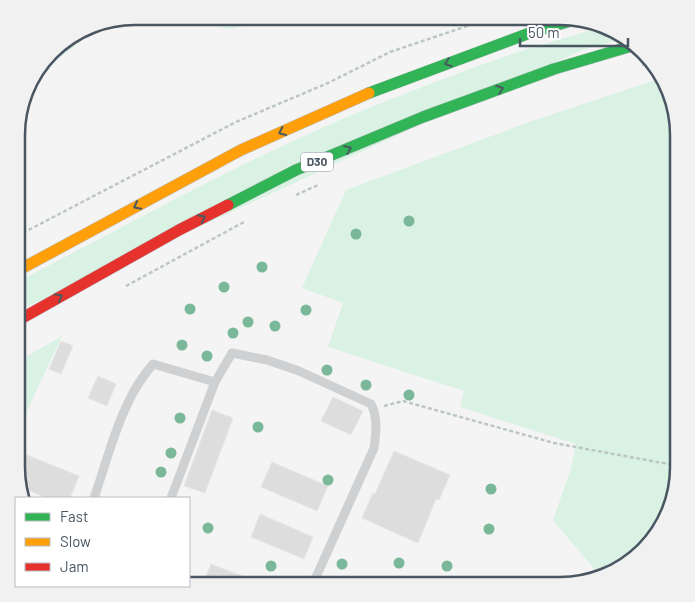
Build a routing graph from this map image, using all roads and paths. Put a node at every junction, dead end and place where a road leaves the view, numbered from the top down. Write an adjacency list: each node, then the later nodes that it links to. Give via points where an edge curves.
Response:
1 (473, 25): 9 (path, via 390,52 236,122)
2 (557, 25): 10 (highway, one-way to 10, via 361,96 241,150)
3 (626, 48): 12 (highway, D30, one-way to 3, via 179,230 296,170 554,69)
4 (645, 65): 5 (path)
5 (634, 68)
6 (323, 183): 7 (path)
7 (288, 199)
8 (245, 221): 11 (path)
9 (25, 232)
10 (25, 267)
11 (125, 286)
12 (25, 317)
13 (215, 382): 14 (lane, via 232,353 267,360 298,372 370,404); 16 (lane, via 153,364 128,402); 17 (lane)
14 (373, 409): 15 (path, via 403,401 554,443); 18 (lane, via 376,427 374,448)
15 (670, 464)
16 (94, 497)
17 (171, 497)
18 (316, 577)

